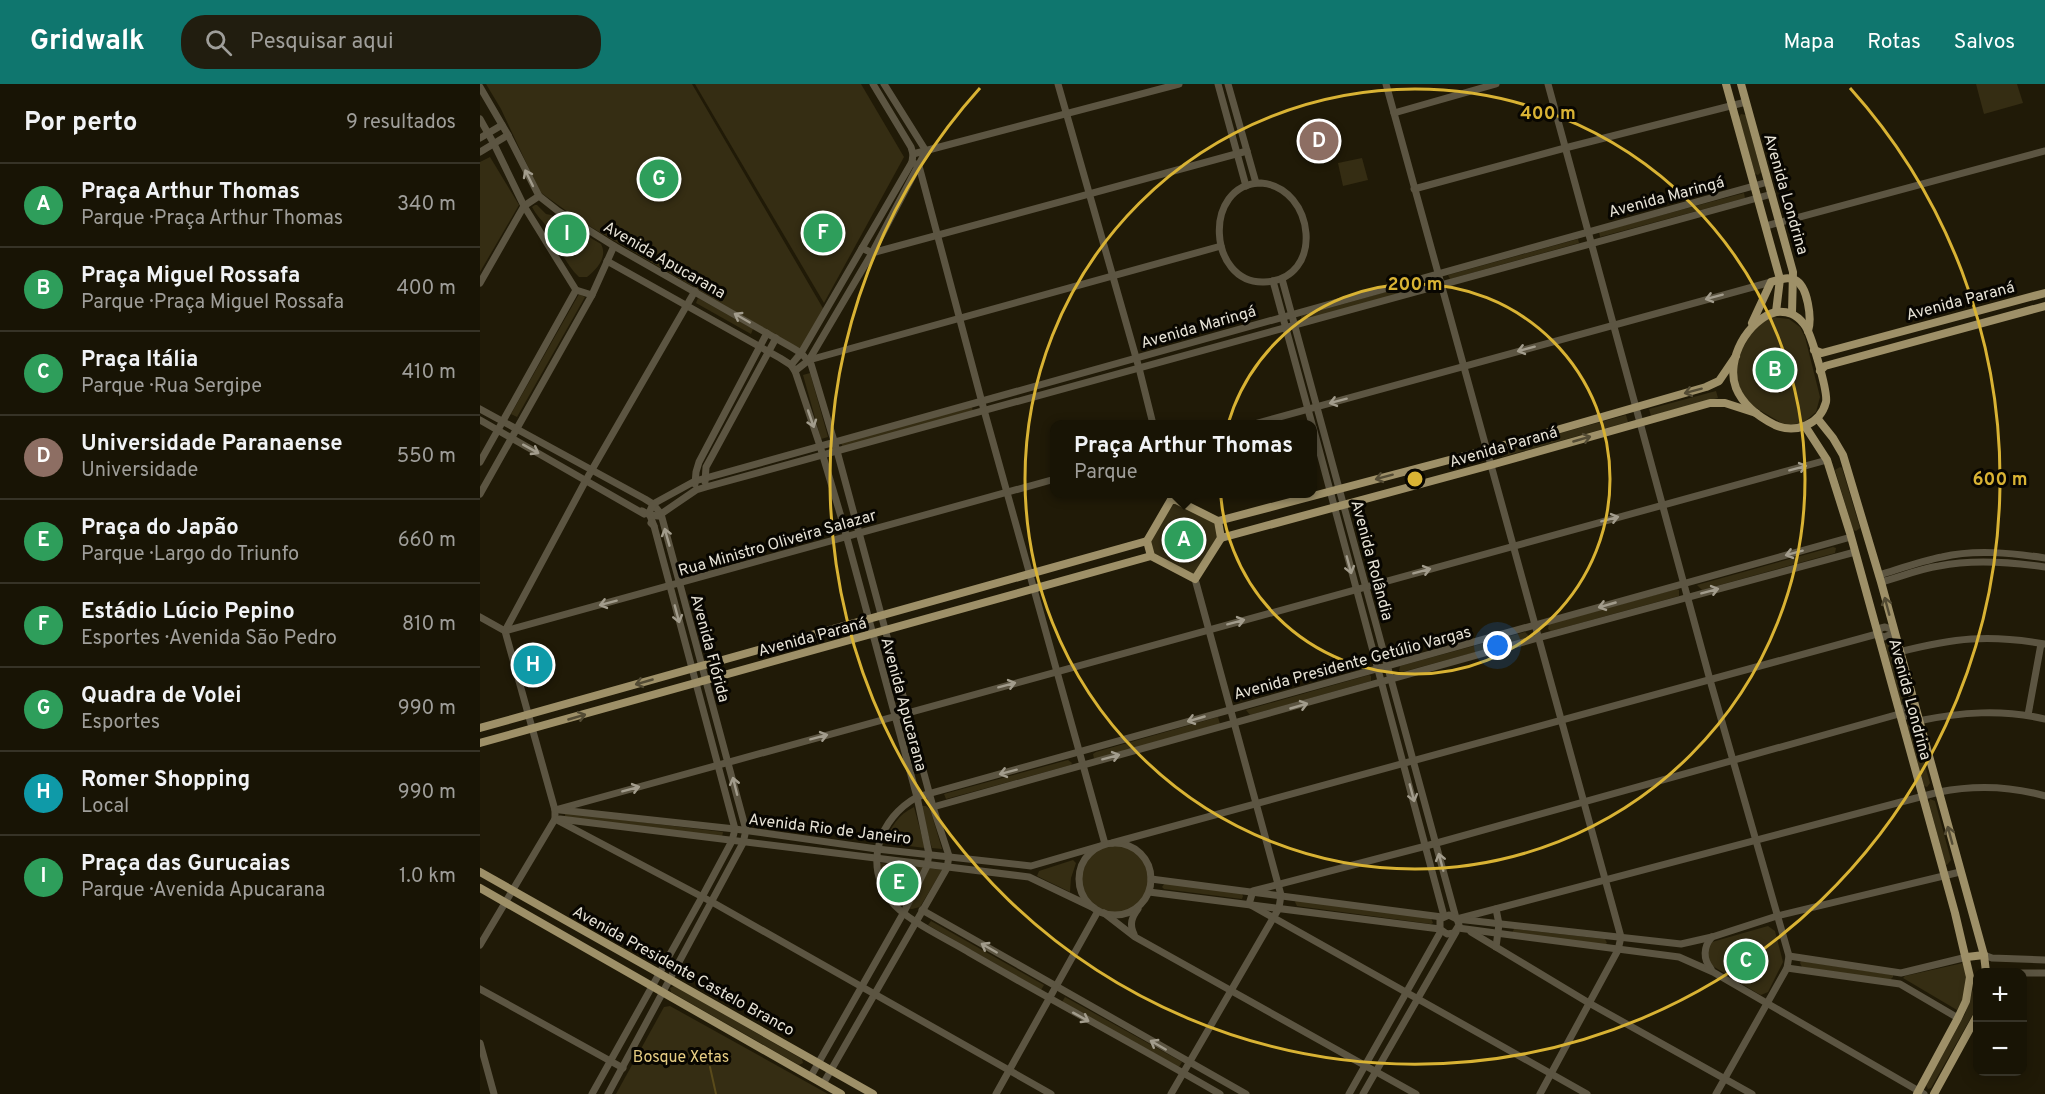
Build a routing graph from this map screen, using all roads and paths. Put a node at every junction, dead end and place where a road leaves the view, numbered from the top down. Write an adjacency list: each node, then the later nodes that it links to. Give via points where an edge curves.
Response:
1 (874, 84): 29 (street, via 911,147)
2 (884, 84): 24 (street)
3 (1058, 84): 16 (street)
4 (1179, 84): 16 (street)
5 (1218, 84): 28 (street)
6 (1228, 84): 25 (street)
7 (1386, 84): 15 (street)
8 (1496, 84): 15 (street)
9 (1548, 84): 23 (street)
10 (1726, 84): 14 (main road, Avenida Londrina)
11 (1741, 84): 13 (main road, Avenida Londrina)
12 (480, 87): 18 (street, Avenida Apucarana)
13 (1746, 102): 14 (street); 33 (main road, Avenida Londrina)
14 (1732, 105): 23 (street); 35 (main road, Avenida Londrina)
15 (1394, 113): 37 (street)
16 (1067, 114): 24 (street); 38 (street)
17 (480, 119): 19 (street)
18 (502, 125): 19 (street); 20 (street, Avenida Apucarana)
19 (488, 133): 21 (street); 22 (street)
20 (508, 135): 22 (street); 40 (street, Avenida Apucarana, one-way to 20)
21 (480, 138)
22 (494, 144): 27 (street); 42 (street)
23 (1565, 148): 37 (street); 47 (street)
24 (926, 151): 29 (street); 30 (street)
25 (1247, 151): 28 (street); 34 (street)
26 (2045, 151): 44 (street)
27 (480, 152)
28 (1238, 154): 36 (street); 38 (street)
29 (913, 158): 30 (street); 31 (street)
30 (920, 166): 32 (street); 48 (street)
31 (906, 172): 32 (street); 52 (street)
32 (914, 176): 53 (street)
33 (1768, 182): 35 (street, Avenida Maringá); 39 (main road, Avenida Londrina)
34 (1256, 183): 36 (street); 57 (street, via 1272,184 1288,193 1302,219 1306,237 1303,257 1294,272)
35 (1754, 185): 41 (main road, Avenida Londrina); 43 (street, Avenida Maringá)
36 (1246, 186): 51 (street, via 1233,193 1224,205)
37 (1414, 189): 55 (street)
38 (1089, 194): 48 (street); 56 (street)
39 (1772, 194): 41 (street, Avenida Maringá); 44 (main road, Avenida Londrina)
40 (539, 196): 42 (street); 50 (street, Avenida Apucarana)
41 (1758, 198): 45 (street, Avenida Maringá); 46 (main road, Avenida Londrina)
42 (524, 206): 61 (street); 63 (street)
43 (1650, 214): 45 (street); 47 (street, Avenida Maringá)
44 (1780, 223): 46 (street); 58 (main road, Avenida Londrina)
45 (1654, 226): 49 (street, Avenida Maringá)
46 (1766, 226): 60 (main road, Avenida Londrina)
47 (1588, 231): 49 (street); 55 (street, Avenida Maringá)
48 (938, 235): 53 (street); 74 (street)
49 (1591, 243): 62 (street, Avenida Maringá); 77 (street)
50 (614, 246): 54 (street); 64 (street, Avenida Apucarana)
51 (1221, 246): 56 (street); 59 (street, via 1230,266 1241,277 1255,282)
52 (862, 249): 53 (street); 87 (street)
53 (872, 253): 91 (street)
54 (607, 261): 66 (street); 67 (street, Avenida Apucarana)
55 (1437, 273): 62 (street); 72 (street, Avenida Maringá)
56 (1113, 276): 74 (street); 90 (street)
57 (1282, 279): 59 (street); 72 (street, Avenida Rolândia)
58 (1794, 279): 60 (main road); 71 (main road, Avenida Londrina); 80 (main road, via 1803,289 1811,318)
59 (1273, 281): 73 (street, Avenida Rolândia)
60 (1775, 281): 69 (main road, Avenida Londrina); 77 (street, one-way to 77); 78 (main road)
61 (480, 283)
62 (1440, 284): 76 (street, Avenida Maringá); 92 (street)
63 (576, 290): 66 (street); 110 (street)
64 (694, 291): 67 (street); 81 (street, Avenida Apucarana, one-way to 64)
65 (2045, 293): 70 (main road, Avenida Paraná)
66 (592, 295): 114 (street)
67 (686, 306): 84 (street, Avenida Apucarana); 125 (street)
68 (2045, 306): 75 (main road, Avenida Paraná)
69 (1776, 312): 71 (main road); 78 (main road)
70 (1974, 312): 75 (main road); 83 (main road, Avenida Paraná)
71 (1792, 313): 80 (main road)
72 (1291, 314): 73 (street, Avenida Maringá); 76 (street, Avenida Rolândia)
73 (1282, 316): 79 (street, Avenida Rolândia); 90 (street, Avenida Maringá)
74 (960, 318): 91 (street); 98 (street)
75 (1978, 324): 88 (main road, Avenida Paraná)
76 (1294, 325): 79 (street, Avenida Maringá); 100 (street, Avenida Rolândia)
77 (1614, 325): 92 (street, one-way to 92); 99 (street)
78 (1751, 326): 89 (main road)
79 (1285, 327): 94 (street, Avenida Maringá); 103 (street, Avenida Rolândia)
80 (1809, 331): 85 (main road)
81 (767, 333): 82 (street, Avenida Apucarana); 84 (street)
82 (776, 338): 86 (street); 87 (street, Avenida Apucarana)
83 (1868, 341): 85 (main road, Avenida Paraná, via 1822,353); 88 (main road)
84 (759, 347): 86 (street, Avenida Apucarana); 129 (street, via 699,462)
85 (1814, 350): 96 (main road)
86 (769, 352): 93 (street, Avenida Apucarana); 126 (street)
87 (801, 353): 91 (street, Avenida Apucarana); 93 (street)
88 (1872, 353): 96 (main road, Avenida Paraná, via 1825,366)
89 (1736, 356): 99 (main road, Avenida Paraná, one-way to 99, via 1712,385); 104 (main road, via 1735,385)
90 (1136, 357): 94 (street); 95 (street, Avenida Maringá)
91 (809, 360): 93 (street); 117 (street, Avenida Apucarana)
92 (1464, 367): 100 (street, one-way to 100); 119 (street)
93 (793, 368): 118 (street, Avenida Apucarana, one-way to 118)
94 (1139, 368): 97 (street, Avenida Maringá); 107 (street)
95 (1089, 370): 97 (street); 98 (street, Avenida Maringá)
96 (1820, 371): 105 (main road, via 1826,396)
97 (1093, 380): 102 (street, Avenida Maringá)
98 (982, 400): 102 (street); 117 (street, Avenida Maringá)
99 (1636, 406): 111 (street); 119 (main road, Avenida Paraná)
100 (1317, 407): 103 (street); 131 (street, Avenida Rolândia)
101 (480, 409): 110 (street, Avenida Flórida)
102 (984, 410): 120 (street, Avenida Maringá); 134 (street)
103 (1308, 410): 108 (street); 109 (street, Avenida Rolândia)
104 (1756, 413): 111 (main road, Avenida Paraná, via 1716,402); 112 (main road, via 1787,429)
105 (1817, 418): 112 (main road); 153 (main road, Avenida Londrina, via 1843,455)
106 (480, 420): 113 (street, Avenida Flórida)
107 (1152, 420)
108 (1269, 420)
109 (1311, 420)
110 (503, 422): 113 (street); 114 (street, Avenida Flórida)
111 (1641, 422): 124 (main road, Avenida Paraná, one-way to 111); 141 (street)
112 (1805, 426): 122 (main road, Avenida Londrina)
113 (498, 430): 115 (street, Avenida Flórida); 123 (street)
114 (517, 430): 115 (street); 125 (street, Avenida Flórida)
115 (512, 438): 127 (street, Avenida Flórida, one-way to 127); 135 (street)
116 (1317, 441): 133 (street, Avenida Rolândia)
117 (834, 442): 118 (street, Avenida Maringá); 120 (street, Avenida Apucarana)
118 (820, 446): 121 (street, Avenida Apucarana); 126 (street, Avenida Maringá)
119 (1486, 450): 124 (street); 131 (main road, Avenida Paraná, one-way to 131)
120 (837, 451): 121 (street, Avenida Maringá); 149 (street, Avenida Apucarana)
121 (823, 455): 130 (street, Avenida Maringá); 150 (street, Avenida Apucarana)
122 (1827, 460): 141 (street, one-way to 122); 151 (main road, Avenida Londrina)
123 (480, 462)
124 (1491, 465): 142 (main road, Avenida Paraná); 156 (street)
125 (591, 471): 127 (street); 140 (street, Avenida Flórida)
126 (704, 478): 129 (street, Avenida Maringá); 130 (street)
127 (586, 480): 144 (street, Avenida Flórida); 191 (street)
128 (1050, 480): 134 (street, Rua Ministro Oliveira Salazar)
129 (695, 481): 132 (street); 140 (street, Avenida Maringá)
130 (706, 487): 132 (street, Avenida Maringá)
131 (1339, 489): 133 (main road, Avenida Paraná); 142 (street, Avenida Rolândia)
132 (696, 490): 145 (street, Avenida Maringá)
133 (1330, 491): 136 (main road, Avenida Paraná); 143 (street, Avenida Rolândia)
134 (1008, 492): 149 (street, Rua Ministro Oliveira Salazar); 166 (street)
135 (480, 494)
136 (1317, 494)
137 (1171, 498): 154 (main road)
138 (1176, 498): 147 (main road)
139 (1304, 498): 147 (main road, Avenida Paraná)
140 (653, 504): 145 (street, Avenida Flórida); 146 (street)
141 (1664, 505): 156 (street, one-way to 141); 173 (street)
142 (1344, 506): 143 (main road, Avenida Paraná); 175 (street, Avenida Rolândia)
143 (1334, 508): 152 (main road, Avenida Paraná); 177 (street, Avenida Rolândia, one-way to 177)
144 (642, 511): 146 (street); 148 (street, Avenida Flórida)
145 (661, 514): 146 (street); 172 (street, Avenida Flórida, one-way to 145)
146 (650, 515): 148 (street)
147 (1218, 521): 152 (main road)
148 (654, 526): 174 (street, Avenida Flórida)
149 (860, 533): 150 (street, Rua Ministro Oliveira Salazar); 179 (street, Avenida Apucarana)
150 (846, 537): 172 (street, Rua Ministro Oliveira Salazar); 181 (street, Avenida Apucarana)
151 (1851, 537): 153 (main road); 155 (street, Avenida Presidente Getúlio Vargas); 158 (main road, Avenida Londrina)
152 (1221, 538): 169 (main road)
153 (1868, 541): 170 (main road, Avenida Londrina)
154 (1147, 542): 157 (main road, Avenida Paraná); 159 (main road)
155 (1832, 543): 160 (street, via 1838,550); 173 (street, Avenida Presidente Getúlio Vargas, one-way to 173)
156 (1513, 546): 175 (street, one-way to 156); 187 (street)
157 (1128, 547): 162 (main road, via 1135,550); 165 (main road, Avenida Paraná)
158 (1855, 552): 160 (street, Avenida Presidente Getúlio Vargas); 167 (main road, Avenida Londrina)
159 (1152, 556): 162 (main road, Avenida Paraná); 169 (main road)
160 (1837, 557): 180 (street, Avenida Presidente Getúlio Vargas, one-way to 160)
161 (2045, 558): 163 (street, via 1971,553)
162 (1133, 561): 171 (main road, Avenida Paraná)
163 (1937, 562): 164 (street); 170 (street)
164 (2045, 567)
165 (1055, 568): 166 (main road, Avenida Paraná); 171 (main road, via 1052,574)
166 (1031, 574): 168 (main road, Avenida Paraná); 176 (street)
167 (1862, 575): 170 (main road, via 1872,582); 194 (main road, Avenida Londrina)
168 (1013, 579): 178 (main road, via 1020,585); 182 (main road, Avenida Paraná)
169 (1195, 579): 189 (street)
170 (1880, 579): 190 (main road, Avenida Londrina, one-way to 170)
171 (1059, 582): 176 (main road, Avenida Paraná)
172 (680, 583): 174 (street, Rua Ministro Oliveira Salazar); 200 (street, Avenida Flórida)
173 (1685, 583): 180 (street); 187 (street, Avenida Presidente Getúlio Vargas, one-way to 187)
174 (670, 586): 191 (street, Rua Ministro Oliveira Salazar, one-way to 191); 202 (street, Avenida Flórida, one-way to 202)
175 (1366, 587): 177 (street); 201 (street, Avenida Rolândia)
176 (1035, 589): 178 (main road, Avenida Paraná); 204 (street)
177 (1356, 589): 189 (street, one-way to 177); 203 (street, Avenida Rolândia)
178 (1018, 594): 186 (main road, Avenida Paraná)
179 (877, 597): 181 (street, via 870,603); 184 (street, Avenida Apucarana)
180 (1689, 597): 195 (street, Avenida Presidente Getúlio Vargas); 208 (street)
181 (864, 601): 185 (street, Avenida Apucarana)
182 (899, 612): 184 (main road, Avenida Paraná); 186 (main road, via 898,622)
183 (480, 616): 191 (street)
184 (882, 617): 185 (main road, Avenida Paraná); 192 (street, Avenida Apucarana)
185 (869, 620): 188 (main road, Avenida Paraná); 193 (street, Avenida Apucarana)
186 (904, 626): 192 (main road, Avenida Paraná)
187 (1534, 626): 195 (street); 201 (street, Avenida Presidente Getúlio Vargas)
188 (836, 628): 196 (main road, via 842,634); 199 (main road, Avenida Paraná)
189 (1209, 630): 204 (street); 215 (street)
190 (1893, 630): 194 (street, Avenida Rio de Janeiro, via 1885,627); 198 (main road, Avenida Londrina)
191 (506, 631): 219 (street)
192 (886, 631): 193 (main road, Avenida Paraná); 216 (street, Avenida Apucarana)
193 (873, 634): 196 (main road, Avenida Paraná); 220 (street, Avenida Apucarana)
194 (1877, 634): 208 (street, Avenida Rio de Janeiro); 217 (main road, Avenida Londrina)
195 (1538, 638): 207 (street, Avenida Presidente Getúlio Vargas); 222 (street)
196 (840, 643): 205 (main road, Avenida Paraná)
197 (2043, 644): 198 (street, via 1986,637 1945,641); 218 (street)
198 (1899, 652): 214 (main road, Avenida Londrina)
199 (728, 659): 200 (main road, Avenida Paraná); 205 (main road, via 725,669)
200 (702, 666): 202 (main road, Avenida Paraná); 209 (street, Avenida Flórida)
201 (1388, 667): 203 (street, Avenida Presidente Getúlio Vargas); 207 (street, Avenida Rolândia)
202 (691, 669): 206 (main road, Avenida Paraná); 211 (street, Avenida Flórida)
203 (1378, 669): 210 (street, Avenida Rolândia); 215 (street, Avenida Presidente Getúlio Vargas)
204 (1058, 671): 216 (street, one-way to 204); 233 (street)
205 (732, 673): 209 (main road, Avenida Paraná)
206 (673, 674): 212 (main road, via 680,678); 213 (main road, Avenida Paraná, one-way to 213)
207 (1391, 680): 210 (street, Avenida Presidente Getúlio Vargas); 234 (street, Avenida Rolândia)
208 (1710, 680): 222 (street, Avenida Rio de Janeiro); 235 (street)
209 (706, 681): 211 (main road, Avenida Paraná); 236 (street, Avenida Flórida)
210 (1381, 682): 226 (street, Avenida Presidente Getúlio Vargas, one-way to 210); 237 (street, Avenida Rolândia)
211 (696, 684): 212 (main road, Avenida Paraná); 238 (street, Avenida Flórida)
212 (677, 688): 225 (main road, Avenida Paraná, one-way to 212)
213 (554, 709): 219 (main road, Avenida Paraná); 225 (main road, via 551,718)
214 (1915, 709): 217 (street, via 1908,706); 223 (main road, Avenida Londrina)
215 (1230, 710): 226 (street); 233 (street, Avenida Presidente Getúlio Vargas, one-way to 233)
216 (908, 713): 220 (street); 230 (street, Avenida Apucarana)
217 (1899, 714): 235 (street); 244 (main road, Avenida Londrina)
218 (2028, 715): 221 (street); 223 (street, via 1974,712)
219 (529, 716): 224 (main road, Avenida Paraná); 228 (street)
220 (895, 716): 232 (street, Avenida Apucarana); 236 (street, one-way to 220)
221 (2045, 718)
222 (1561, 720): 234 (street, Avenida Rio de Janeiro); 246 (street)
223 (1918, 721): 240 (main road, Avenida Londrina)
224 (502, 722): 227 (main road, Avenida Paraná); 229 (main road, via 509,728)
225 (557, 722): 228 (main road, Avenida Paraná)
226 (1234, 724): 239 (street, Avenida Presidente Getúlio Vargas, one-way to 226); 247 (street)
227 (480, 728)
228 (533, 729): 229 (main road, Avenida Paraná); 249 (street)
229 (506, 736): 231 (main road, Avenida Paraná)
230 (916, 742): 232 (street); 241 (street, Avenida Apucarana)
231 (480, 744)
232 (903, 745): 243 (street, Avenida Apucarana)
233 (1080, 752): 239 (street); 241 (street, Avenida Presidente Getúlio Vargas, one-way to 241)
234 (1412, 760): 237 (street, Avenida Rio de Janeiro); 260 (street, Avenida Rolândia)
235 (1733, 760): 246 (street); 258 (street)
236 (729, 762): 238 (street); 254 (street, Avenida Flórida, one-way to 236)
237 (1404, 763): 247 (street, Avenida Rio de Janeiro); 262 (street, Avenida Rolândia, one-way to 262)
238 (719, 765): 245 (street, one-way to 238); 253 (street, Avenida Flórida)
239 (1084, 765): 248 (street, Avenida Presidente Getúlio Vargas); 261 (street)
240 (1939, 792): 242 (street, via 1990,788); 244 (street); 271 (main road, Avenida Londrina, one-way to 240)
241 (930, 794): 243 (street, Avenida Presidente Getúlio Vargas); 248 (street, Avenida Apucarana)
242 (2044, 794)
243 (917, 797): 248 (street); 263 (street, via 891,818); 265 (street, Avenida Apucarana)
244 (1922, 797): 258 (street); 273 (main road, Avenida Londrina)
245 (596, 799): 249 (street); 250 (street)
246 (1584, 802): 260 (street); 276 (street)
247 (1257, 803): 255 (street, Avenida Rio de Janeiro); 277 (street)
248 (933, 807): 266 (street, Avenida Apucarana)
249 (555, 810): 250 (street, Avenida Rio de Janeiro); 251 (street)
250 (599, 813): 253 (street, Avenida Rio de Janeiro)
251 (555, 819): 252 (street, Avenida Rio de Janeiro); 256 (street); 279 (street)
252 (597, 824): 256 (street); 257 (street, Avenida Rio de Janeiro)
253 (735, 829): 254 (street, Avenida Rio de Janeiro); 257 (street, Avenida Flórida)
254 (746, 831): 259 (street, Avenida Flórida); 263 (street, Avenida Rio de Janeiro)
255 (1142, 834): 261 (street, Avenida Rio de Janeiro); 264 (street)
256 (595, 839): 283 (street)
257 (732, 841): 259 (street, Avenida Rio de Janeiro); 283 (street, Avenida Flórida)
258 (1757, 841): 276 (street); 297 (street)
259 (743, 843): 267 (street, Avenida Rio de Janeiro); 285 (street, Avenida Flórida)
260 (1436, 843): 262 (street); 300 (street, Avenida Rolândia, one-way to 260)
261 (1105, 844): 264 (street, via 1125,844); 269 (street, Avenida Rio de Janeiro); 293 (street, via 1087,856 1079,875 1086,901)
262 (1426, 846): 277 (street); 298 (street, Avenida Rolândia)
263 (877, 849): 265 (street, Avenida Rio de Janeiro); 267 (street)
264 (1137, 850): 275 (street, via 1149,866)
265 (929, 854): 266 (street, Avenida Rio de Janeiro); 268 (street, Avenida Apucarana)
266 (949, 856): 269 (street, Avenida Rio de Janeiro); 270 (street)
267 (876, 859): 268 (street, Avenida Rio de Janeiro); 295 (street, via 883,889)
268 (927, 866): 270 (street, Avenida Rio de Janeiro); 295 (street, Avenida Apucarana)
269 (1031, 866): 274 (street)
270 (947, 868): 274 (street, Avenida Rio de Janeiro); 292 (street)
271 (1960, 872): 273 (street); 291 (main road, Avenida Londrina)
272 (483, 874): 278 (main road, via 486,885); 279 (main road, Avenida Presidente Castelo Branco)
273 (1945, 876): 296 (main road, Avenida Londrina); 297 (street)
274 (1029, 877): 293 (street, Avenida Rio de Janeiro)
275 (1152, 879): 280 (street); 281 (street)
276 (1605, 880): 290 (street); 308 (street)
277 (1279, 885): 280 (street); 282 (street)
278 (480, 888): 287 (main road, Avenida Presidente Castelo Branco)
279 (512, 891): 284 (main road, Avenida Presidente Castelo Branco); 287 (street)
280 (1253, 891): 282 (street); 288 (street)
281 (1149, 892): 286 (street); 288 (street)
282 (1281, 895): 289 (street); 298 (street)
283 (702, 897): 285 (street); 321 (street, Avenida Flórida)
284 (529, 900): 294 (main road, via 520,905); 321 (main road, Avenida Presidente Castelo Branco)
285 (712, 902): 326 (street, Avenida Flórida); 329 (street)
286 (1143, 902): 293 (street, via 1125,914); 307 (street, via 1132,919)
287 (506, 903): 294 (main road, Avenida Presidente Castelo Branco); 311 (street)
288 (1249, 904): 289 (street); 299 (street)
289 (1279, 908): 299 (street); 303 (street)
290 (1496, 909): 300 (street); 302 (street)
291 (1970, 909): 296 (main road); 314 (main road, Avenida Londrina)
292 (922, 910): 295 (street); 301 (street); 330 (street, one-way to 292)
293 (1099, 911): 307 (street); 330 (street)
294 (521, 912): 328 (main road, Avenida Presidente Castelo Branco)
295 (904, 912): 301 (street); 329 (street, Avenida Apucarana)
296 (1955, 913): 317 (main road, Avenida Londrina)
297 (1778, 916): 309 (street); 315 (street)
298 (1443, 917): 300 (street); 303 (street, via 1439,922)
299 (1272, 918): 332 (street); 333 (street)
300 (1457, 919): 302 (street); 304 (street)
301 (916, 920): 335 (street); 337 (street)
302 (1499, 924): 306 (street); 308 (street)
303 (1441, 930): 304 (street, via 1447,934); 333 (street)
304 (1457, 930): 305 (street); 336 (street)
305 (1467, 930): 306 (street); 312 (street)
306 (1498, 933): 312 (street); 313 (street)
307 (1135, 937): 332 (street)
308 (1621, 937): 310 (street); 313 (street)
309 (1712, 937): 310 (street); 322 (street, via 1705,953)
310 (1681, 944): 316 (street)
311 (480, 945)
312 (1496, 947): 338 (street)
313 (1618, 950): 316 (street); 338 (street)
314 (1984, 955): 317 (main road); 318 (street); 320 (main road, Avenida Londrina)
315 (1789, 956): 319 (street); 323 (street)
316 (1679, 957): 322 (street)
317 (1967, 957): 323 (street); 340 (main road, Avenida Londrina, via 1970,987)
318 (2045, 960)
319 (1787, 968): 327 (street); 339 (street)
320 (1986, 968)
321 (659, 972): 326 (main road, Avenida Presidente Castelo Branco); 328 (street, Avenida Flórida)
322 (1713, 972): 339 (street)
323 (1901, 973): 327 (street)
324 (2027, 973): 325 (street)
325 (2045, 973)
326 (671, 979): 334 (street, Avenida Flórida); 345 (main road, Avenida Presidente Castelo Branco)
327 (1900, 984): 340 (street)
328 (651, 986): 334 (main road, Avenida Presidente Castelo Branco); 343 (street, Avenida Flórida)
329 (862, 987): 335 (street); 345 (street, Avenida Apucarana)
330 (1056, 987): 337 (street); 344 (street, one-way to 330)
331 (480, 989): 343 (street)
332 (1231, 991): 344 (street); 346 (street)
333 (1407, 992): 336 (street); 346 (street)
334 (664, 993): 347 (street, Avenida Flórida); 353 (main road, Avenida Presidente Castelo Branco)
335 (874, 994): 348 (street); 349 (street)
336 (1417, 998): 350 (street); 352 (street)
337 (1049, 999): 349 (street); 351 (street, one-way to 351)
338 (1589, 1003): 352 (street); 354 (street)
339 (1767, 1003): 354 (street); 356 (street)
340 (1958, 1018): 356 (main road)
341 (1973, 1021): 374 (main road)
342 (480, 1043): 357 (street)
343 (610, 1061): 347 (street); 358 (street, Avenida Flórida)
344 (1189, 1062): 351 (street); 366 (street)
345 (819, 1063): 348 (main road, Avenida Presidente Castelo Branco); 353 (street, Avenida Apucarana)
346 (1365, 1065): 350 (street); 367 (street)
347 (623, 1068): 359 (street, Avenida Flórida)
348 (832, 1070): 355 (street); 361 (main road, Avenida Presidente Castelo Branco)
349 (1009, 1071): 362 (street); 363 (street)
350 (1376, 1072): 368 (street); 369 (street)
351 (1183, 1073): 364 (street); 365 (street)
352 (1551, 1074): 370 (street); 371 (street)
353 (811, 1076): 355 (main road, Avenida Presidente Castelo Branco)
354 (1725, 1078): 372 (street); 373 (street)
355 (823, 1084): 360 (main road, Avenida Presidente Castelo Branco)
356 (1920, 1093)
357 (494, 1094)
358 (592, 1094)
359 (608, 1094)
360 (841, 1094)
361 (873, 1094)
362 (996, 1094)
363 (1051, 1094)
364 (1171, 1094)
365 (1220, 1094)
366 (1246, 1094)
367 (1348, 1094)
368 (1363, 1094)
369 (1416, 1094)
370 (1540, 1094)
371 (1587, 1094)
372 (1716, 1094)
373 (1752, 1094)
374 (1934, 1094)

